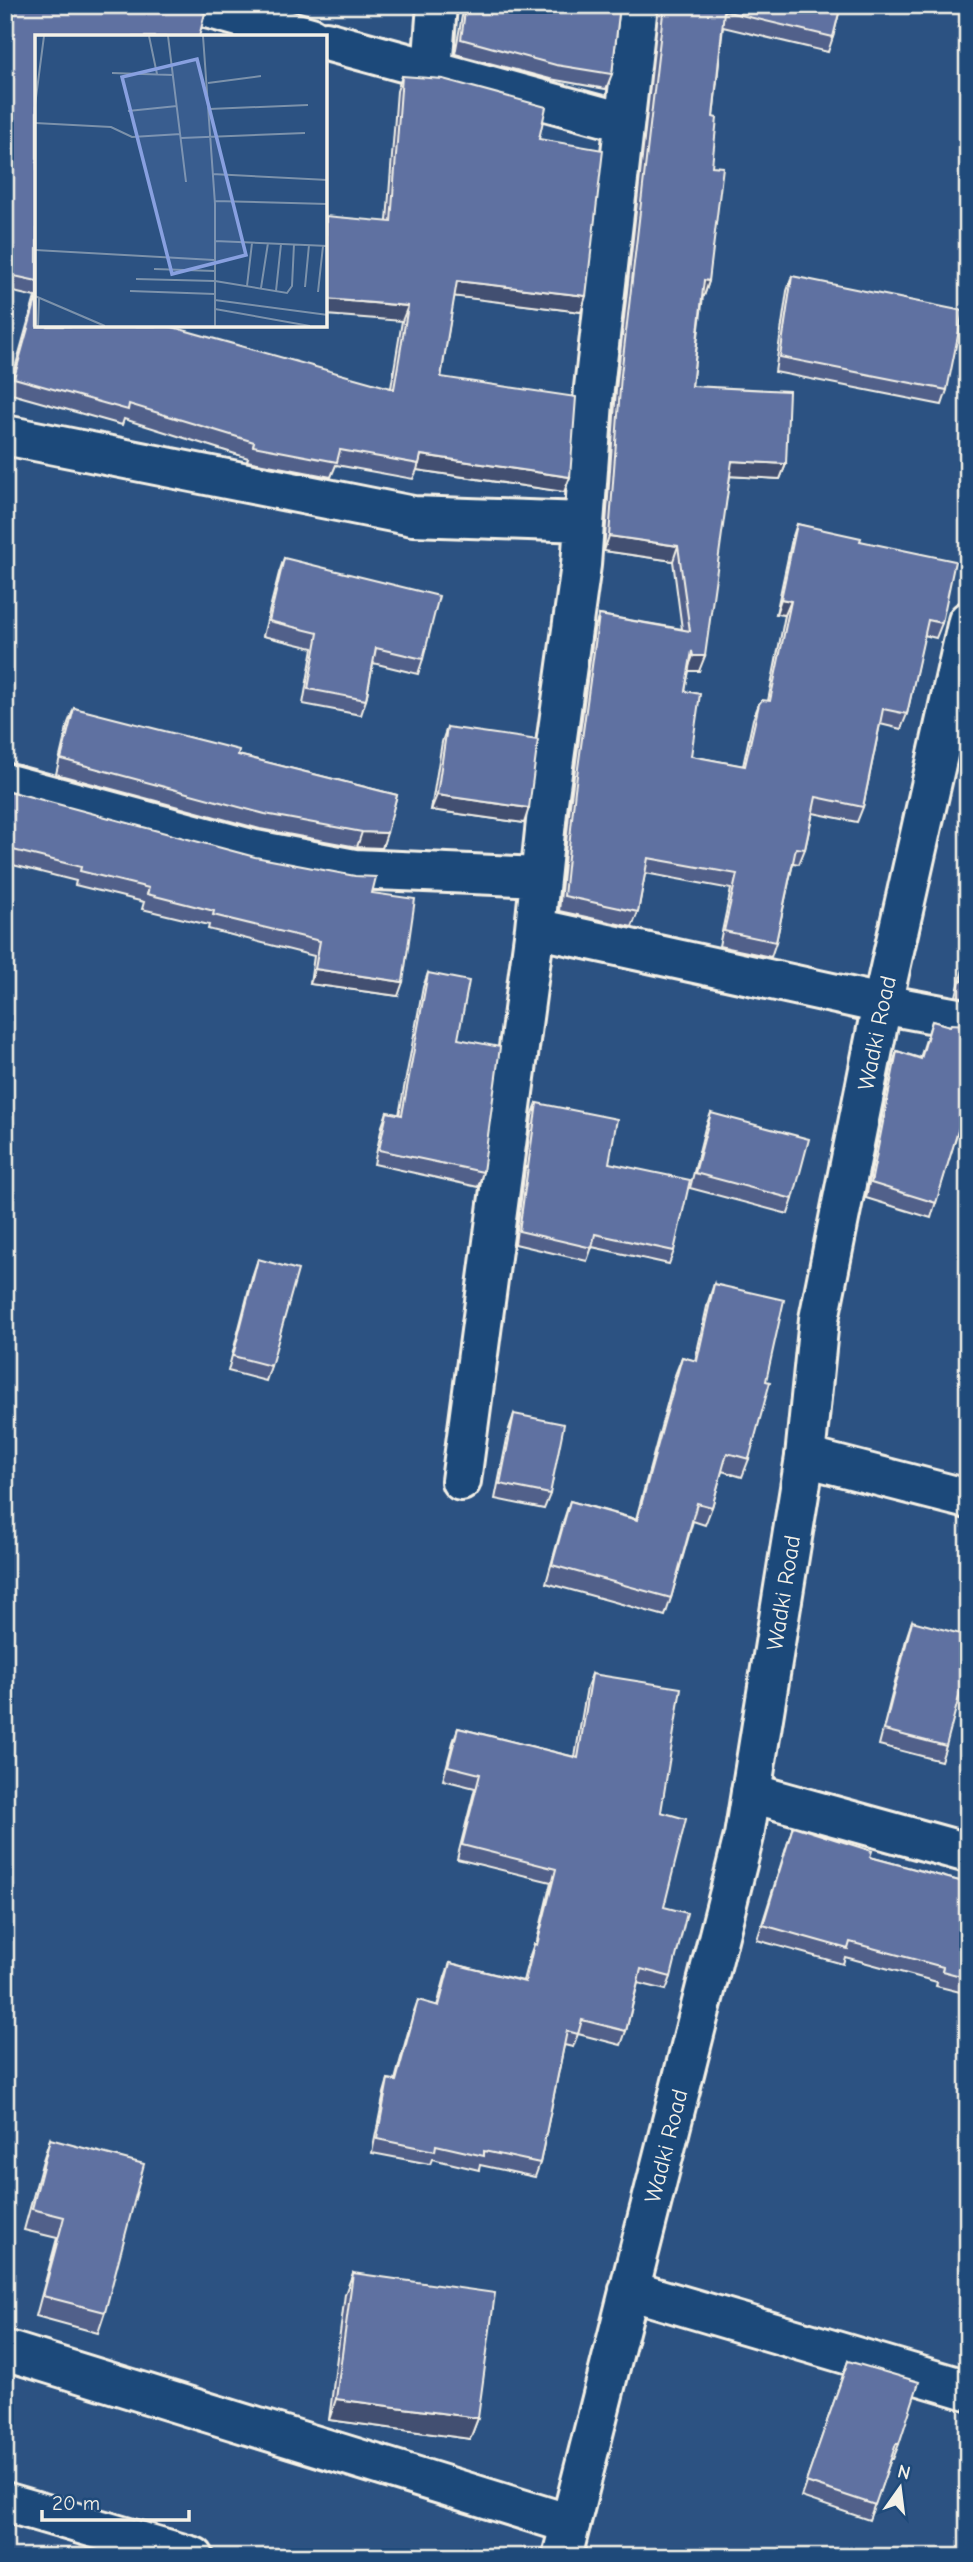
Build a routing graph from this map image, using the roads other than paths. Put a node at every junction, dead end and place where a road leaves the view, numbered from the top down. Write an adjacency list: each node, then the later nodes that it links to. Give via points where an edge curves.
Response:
1 (196, 5): 4 (street)
2 (437, 5): 6 (street)
3 (638, 5): 7 (street)
4 (304, 35)
5 (327, 41): 6 (street)
6 (432, 70): 7 (street)
7 (623, 121): 9 (street)
8 (5, 435): 9 (street, via 413,516)
9 (584, 522): 12 (street)
10 (966, 641): 14 (street, Wadki Road)
11 (5, 783): 12 (street, via 255,850 354,869)
12 (540, 877): 13 (street)
13 (535, 928): 14 (street); 17 (street)
14 (882, 1004): 15 (street); 16 (street, Wadki Road, via 818,1319)
15 (968, 1020)
16 (805, 1457): 18 (street); 19 (street, Wadki Road)
17 (461, 1481)
18 (968, 1499)
19 (751, 1793): 20 (street); 21 (street, Wadki Road)
20 (968, 1853)
21 (629, 2290): 23 (street); 25 (street, Wadki Road)
22 (5, 2350): 25 (street)
23 (968, 2389)
24 (5, 2502): 26 (street)
25 (566, 2540)
26 (194, 2557)

